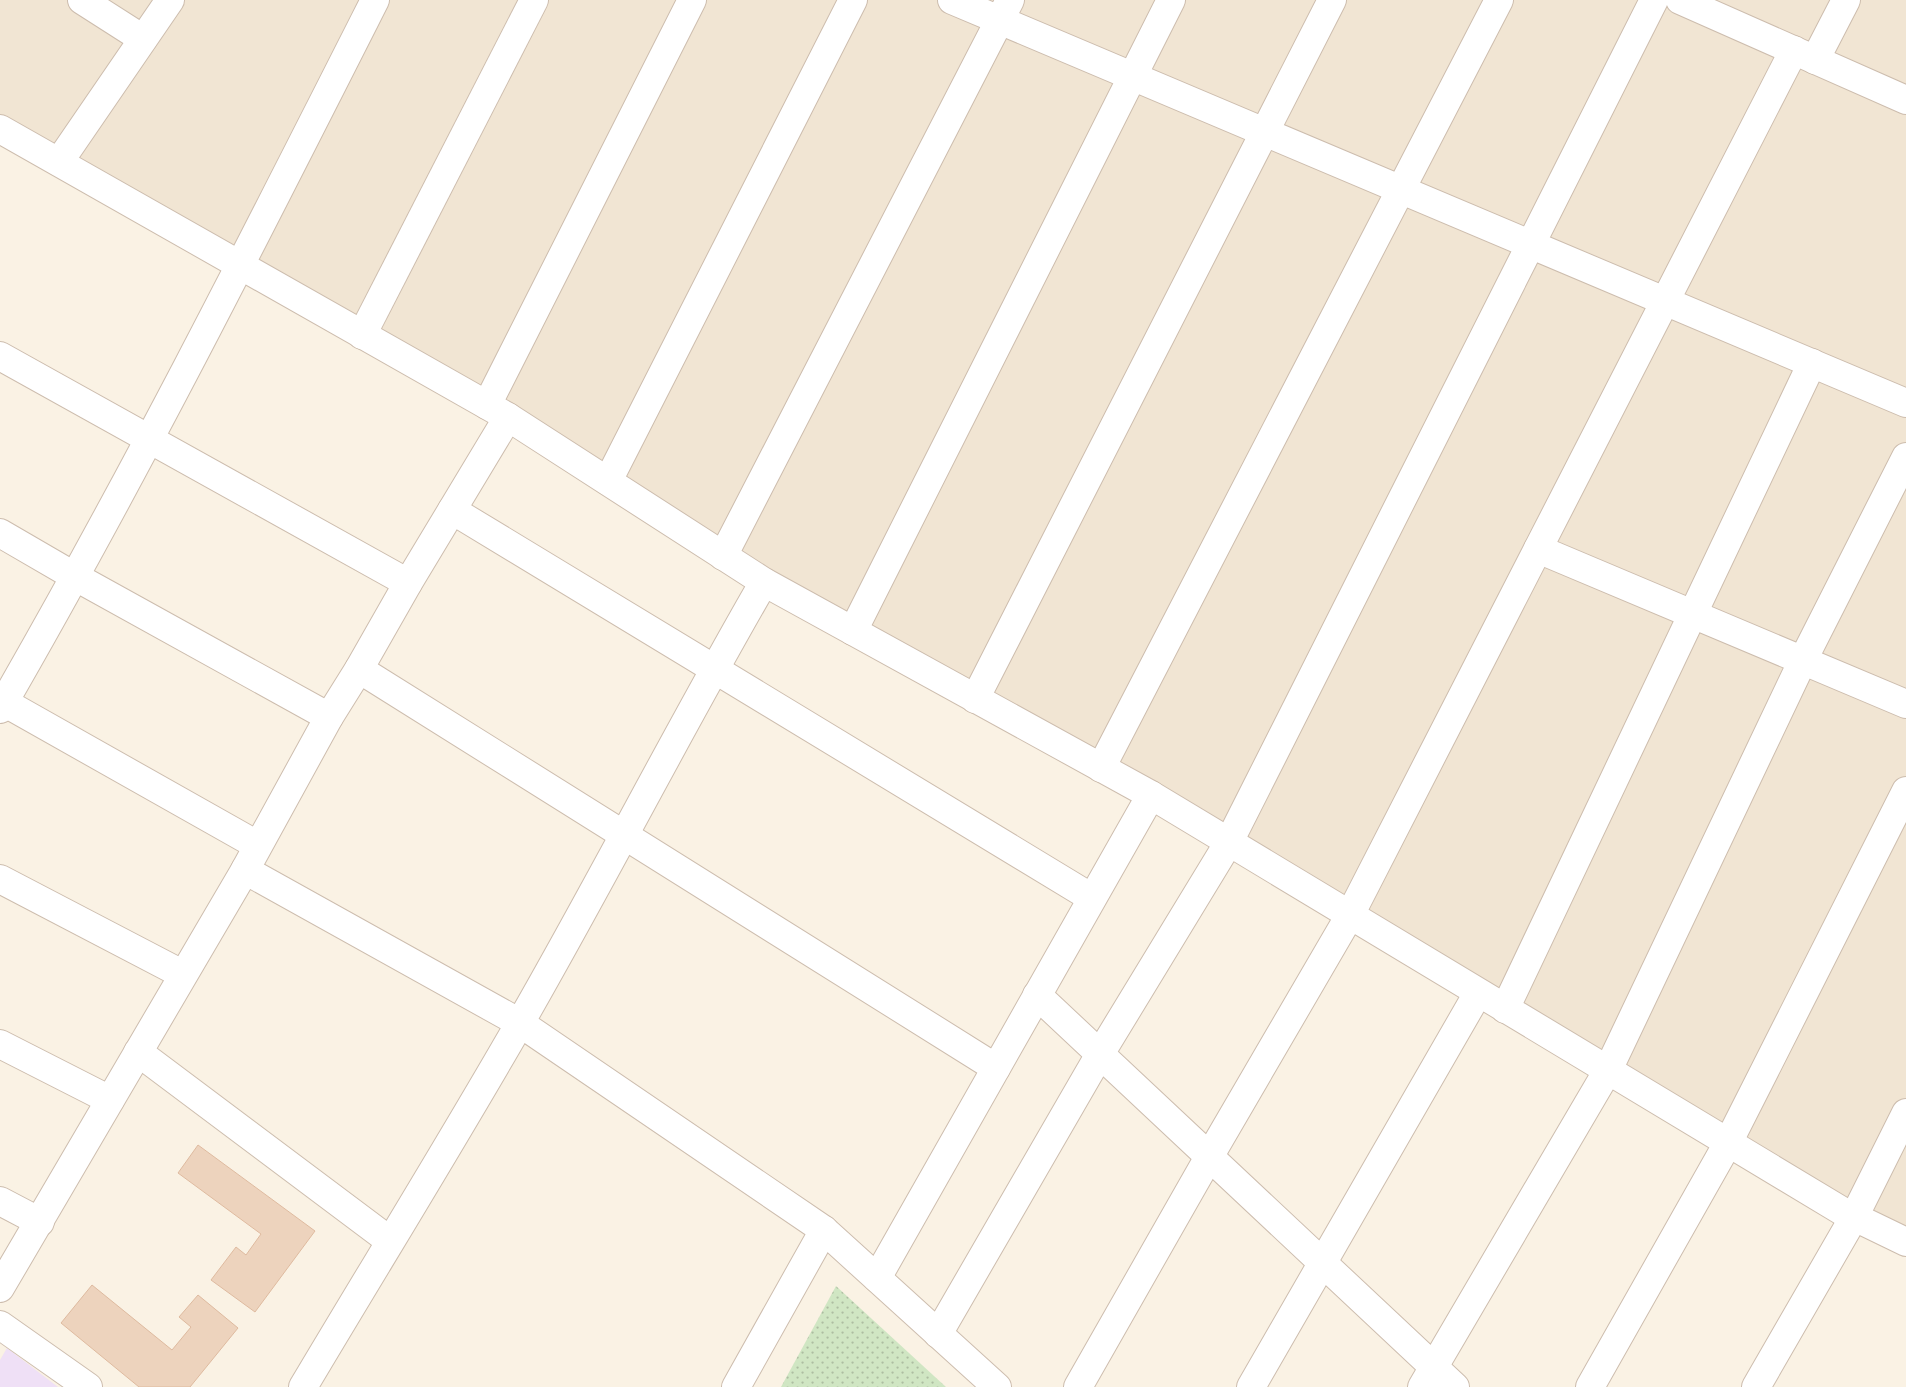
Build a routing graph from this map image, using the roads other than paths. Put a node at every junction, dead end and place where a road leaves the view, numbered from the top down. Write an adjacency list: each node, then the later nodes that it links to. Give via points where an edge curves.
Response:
1 (82, 0): 15 (street)
2 (170, 0): 15 (street)
3 (375, 0): 24 (street)
4 (534, 0): 26 (street)
5 (692, 0): 30 (street)
6 (853, 0): 33 (street)
7 (952, 0): 14 (street)
8 (1172, 0): 17 (street)
9 (1332, 0): 20 (street)
10 (1499, 0): 22 (street)
11 (1654, 0): 23 (street)
12 (1680, 0): 16 (street)
13 (1846, 0): 16 (street)
14 (1005, 10): 17 (street); 37 (street)
15 (143, 39): 21 (street)
16 (1804, 55): 18 (street); 25 (street)
17 (1133, 76): 20 (street); 42 (street)
18 (1906, 100)
19 (0, 129): 21 (street)
20 (1265, 132): 22 (street); 46 (street)
21 (58, 162): 24 (street)
22 (1400, 190): 23 (street); 50 (street)
23 (1531, 244): 25 (street); 54 (street)
24 (240, 266): 26 (street); 31 (street)
25 (1665, 302): 28 (street); 36 (street)
26 (362, 335): 30 (street)
27 (0, 356): 31 (street)
28 (1812, 363): 29 (street); 41 (street)
29 (1906, 403)
30 (498, 411): 33 (street); 34 (street)
31 (150, 440): 38 (street); 40 (street)
32 (1906, 457): 43 (street)
33 (608, 481): 37 (street)
34 (452, 510): 40 (street); 45 (street)
35 (0, 533): 38 (street)
36 (1538, 549): 41 (street); 59 (street)
37 (723, 556): 39 (street)
38 (74, 576): 47 (street); 49 (street)
39 (764, 582): 42 (street); 45 (street)
40 (408, 583): 44 (street)
41 (1693, 614): 43 (street); 63 (street)
42 (853, 631): 46 (street)
43 (1803, 660): 48 (street); 69 (street)
44 (359, 669): 49 (street); 53 (street)
45 (714, 669): 53 (street); 58 (street)
46 (975, 699): 50 (street)
47 (1, 704): 55 (street)
48 (1906, 704)
49 (328, 717): 55 (street)
50 (1101, 768): 52 (street)
51 (1906, 791): 72 (street)
52 (1151, 795): 54 (street); 58 (street)
53 (624, 835): 64 (street); 68 (street)
54 (1229, 842): 59 (street); 67 (street)
55 (257, 846): 56 (street)
56 (245, 870): 60 (street); 64 (street)
57 (0, 879): 60 (street)
58 (1092, 898): 62 (street)
59 (1350, 915): 61 (street); 73 (street)
60 (182, 974): 66 (street)
61 (1478, 993): 63 (street); 80 (street)
62 (1037, 995): 67 (street); 68 (street)
63 (1505, 1009): 69 (street)
64 (520, 1022): 77 (street); 78 (street)
65 (0, 1044): 70 (street)
66 (138, 1052): 70 (street); 78 (street)
67 (1100, 1054): 73 (street); 84 (street)
68 (996, 1068): 81 (street)
69 (1608, 1070): 72 (street); 85 (street)
70 (110, 1100): 76 (street)
71 (1906, 1112): 75 (street)
72 (1728, 1143): 75 (street); 93 (street)
73 (1209, 1157): 80 (street); 90 (street)
74 (0, 1201): 76 (street)
75 (1854, 1217): 79 (street); 94 (street)
76 (40, 1222): 82 (street)
77 (824, 1230): 81 (street); 88 (street)
78 (390, 1241): 87 (street)
79 (1906, 1242)
80 (1322, 1263): 85 (street); 91 (street)
81 (877, 1278): 84 (street)
82 (0, 1288)
83 (0, 1325): 86 (street)
84 (938, 1334): 89 (street)
85 (1428, 1377): 92 (street)
86 (88, 1387)
87 (302, 1387)
88 (736, 1387)
89 (997, 1387)
90 (1078, 1387)
91 (1252, 1387)
92 (1455, 1387)
93 (1590, 1387)
94 (1756, 1387)

